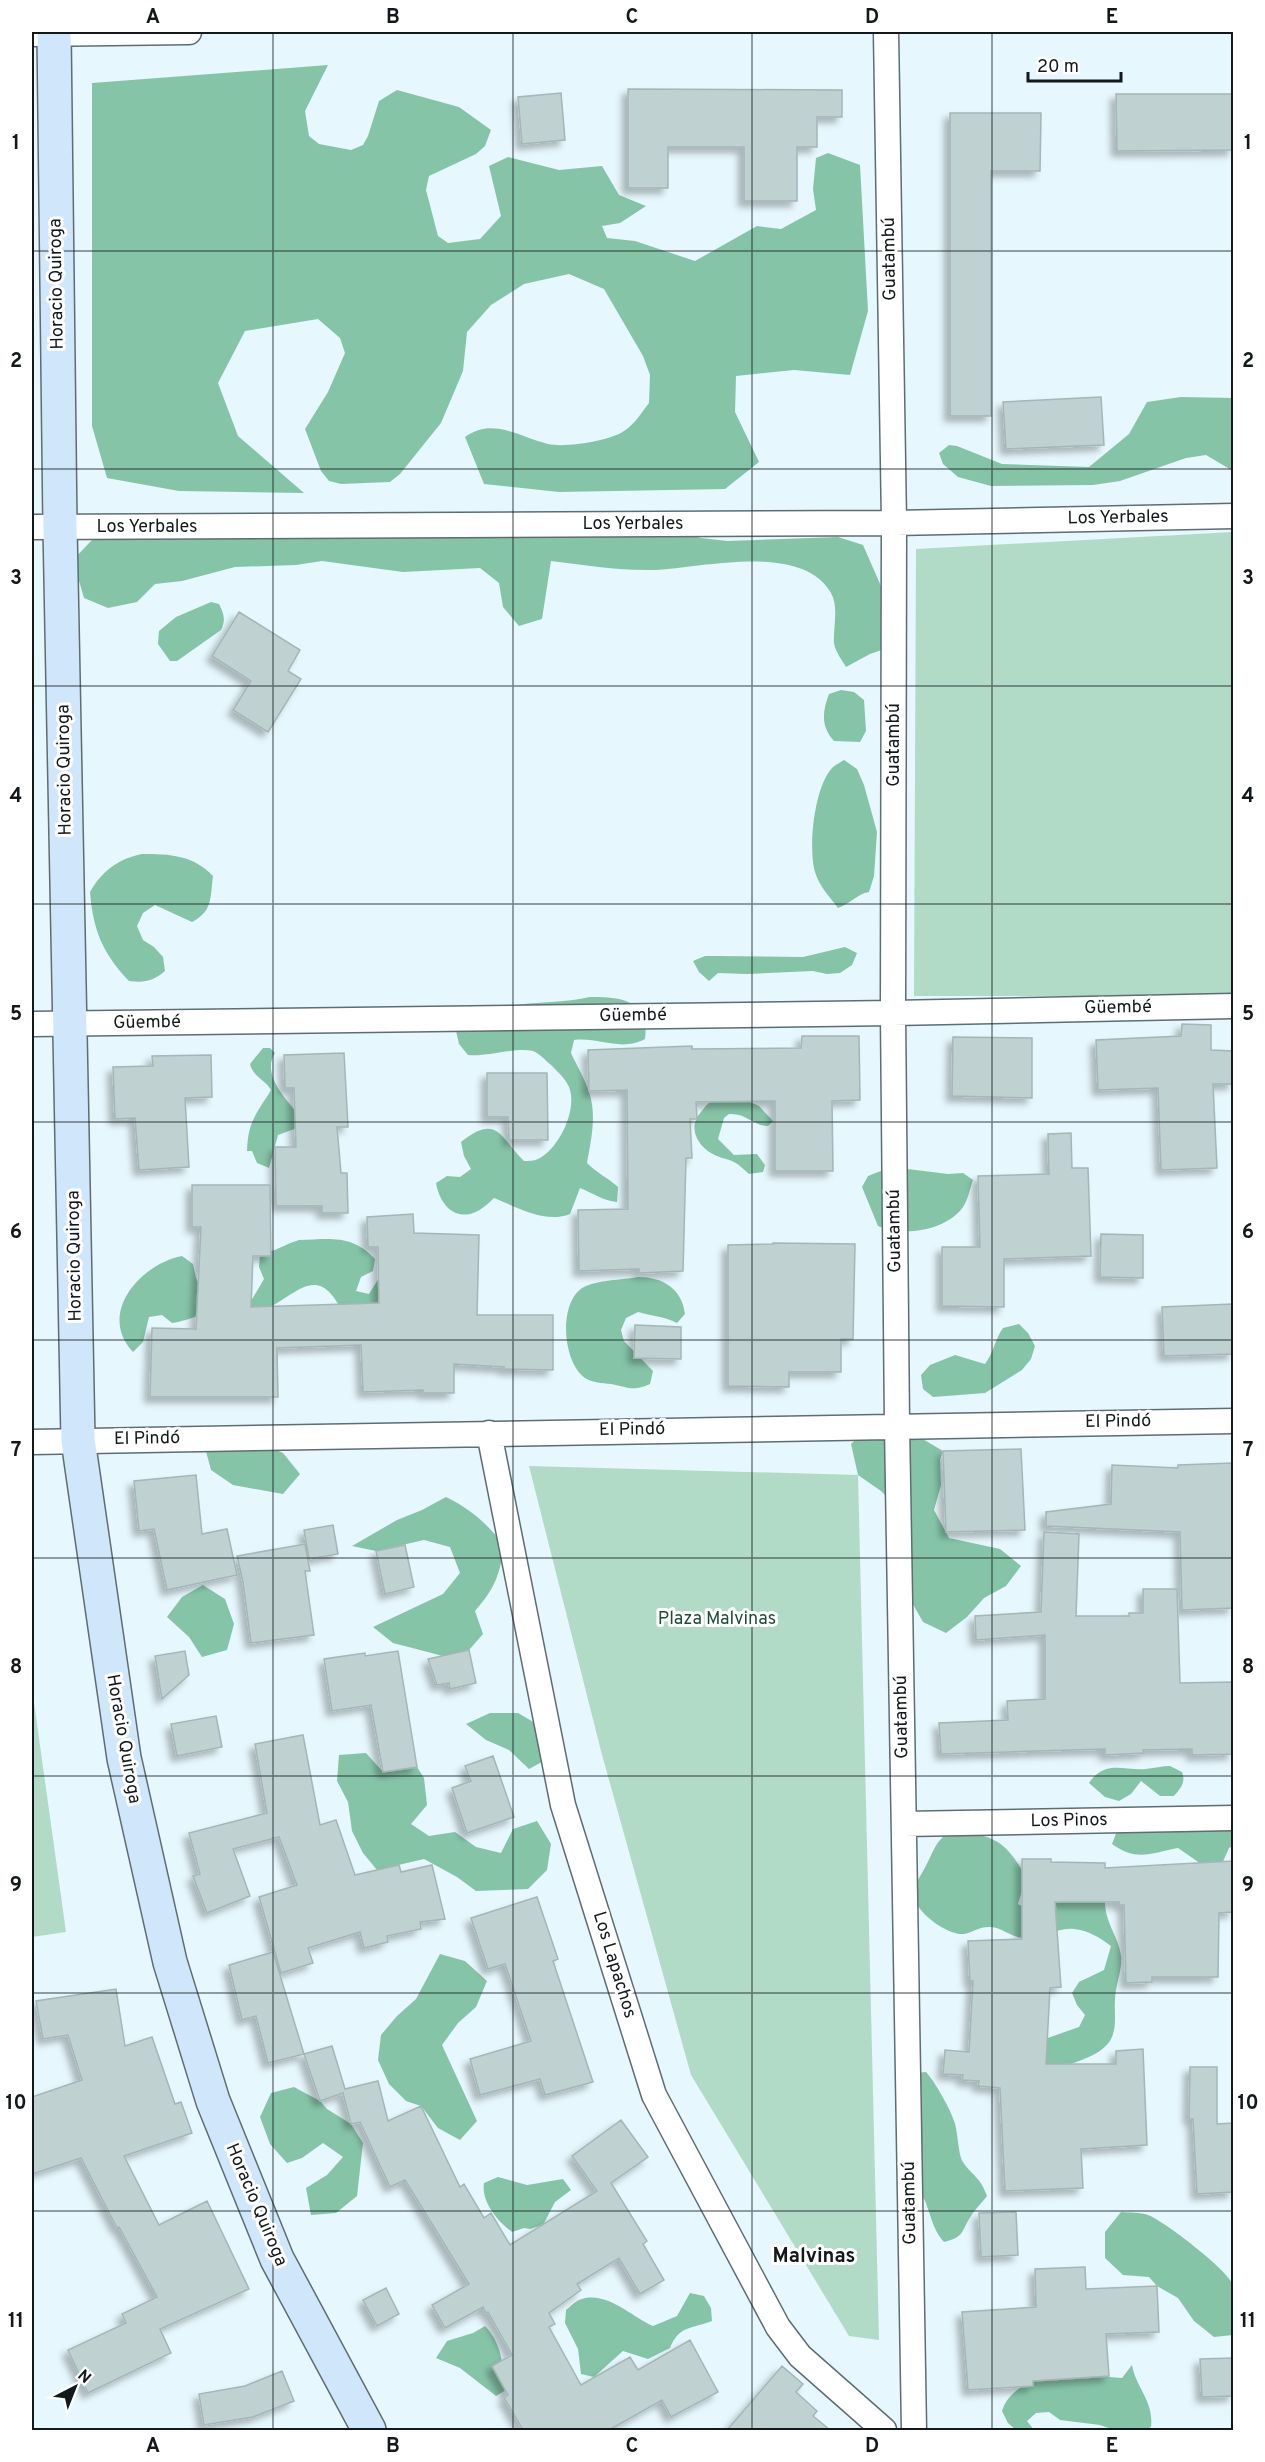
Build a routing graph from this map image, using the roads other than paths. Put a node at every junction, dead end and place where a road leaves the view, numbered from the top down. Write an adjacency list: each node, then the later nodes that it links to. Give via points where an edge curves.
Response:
1 (189, 32): 3 (street)
2 (886, 32): 5 (street, Guatambú)
3 (47, 33): 6 (main road, Horacio Quiroga)
4 (1233, 516): 5 (street, Los Yerbales)
5 (894, 523): 6 (street, Los Yerbales); 8 (street, Guatambú)
6 (46, 527): 10 (main road, Horacio Quiroga)
7 (1233, 1006): 8 (street, Güembé)
8 (893, 1013): 10 (street, Güembé); 12 (street, Guatambú)
9 (32, 1024): 10 (street, Güembé)
10 (71, 1024): 14 (main road, Horacio Quiroga)
11 (1233, 1421): 12 (street, El Pindó)
12 (897, 1425): 13 (street, El Pindó); 17 (street, Guatambú)
13 (489, 1433): 14 (street, El Pindó); 19 (street, Los Lapachos, via 563,1805 654,2095 778,2327 800,2356)
14 (78, 1440): 15 (street, El Pindó); 18 (main road, Horacio Quiroga, via 124,1758 170,1962 213,2102 277,2259)
15 (32, 1442)
16 (1233, 1818): 17 (street, Los Pinos)
17 (904, 1824): 20 (street, Guatambú)
18 (369, 2430)
19 (884, 2430)
20 (914, 2430)

